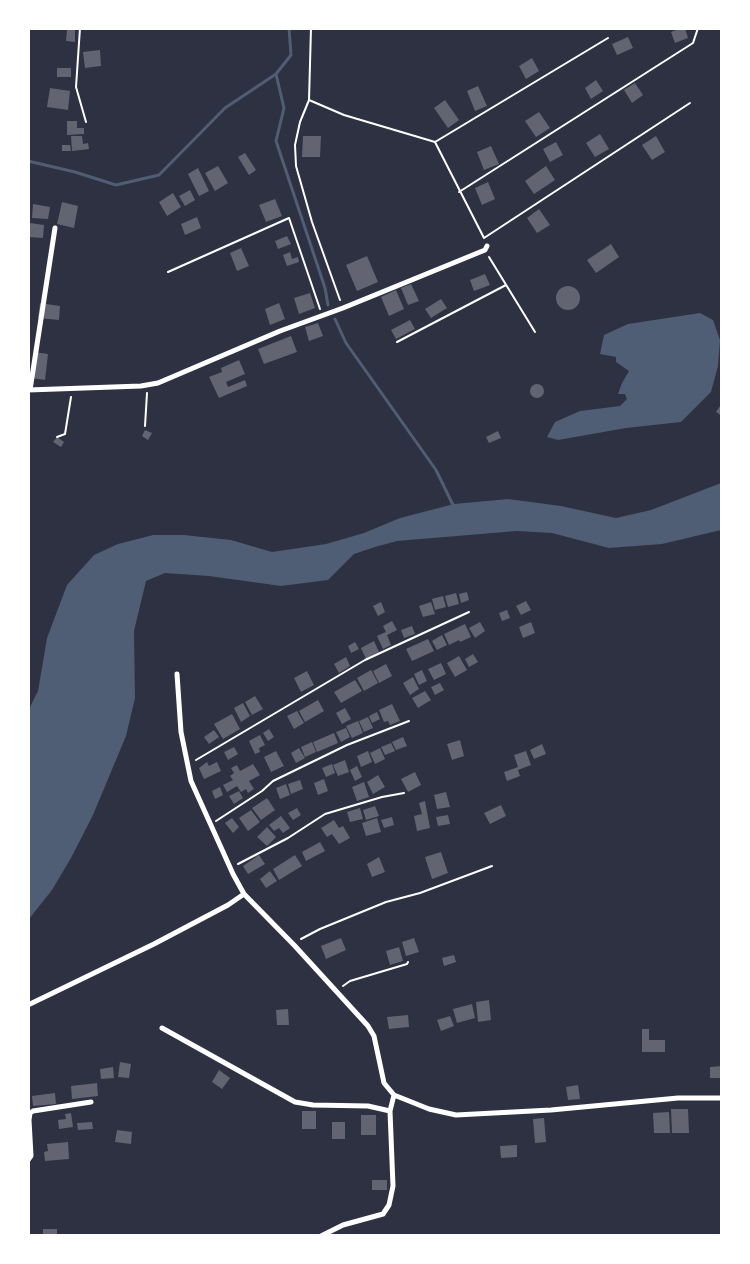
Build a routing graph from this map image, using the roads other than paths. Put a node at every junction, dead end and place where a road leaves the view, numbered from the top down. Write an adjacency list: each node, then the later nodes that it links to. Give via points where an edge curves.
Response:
1 (55, 228): 3 (street)
2 (486, 248): 3 (street, via 159,383)
3 (29, 390)
4 (177, 674): 5 (street, via 181,732 191,781)
5 (244, 894): 6 (street, via 154,944); 8 (street, via 368,1026 374,1036 384,1083)
6 (28, 1005)
7 (162, 1028): 11 (street, via 295,1102)
8 (394, 1095): 9 (street, via 456,1115); 11 (street)
9 (722, 1098)
10 (92, 1102): 12 (street, via 30,1113)
11 (390, 1111): 13 (street, via 393,1186 389,1205 383,1214 343,1225)
12 (28, 1160)
13 (321, 1236)

